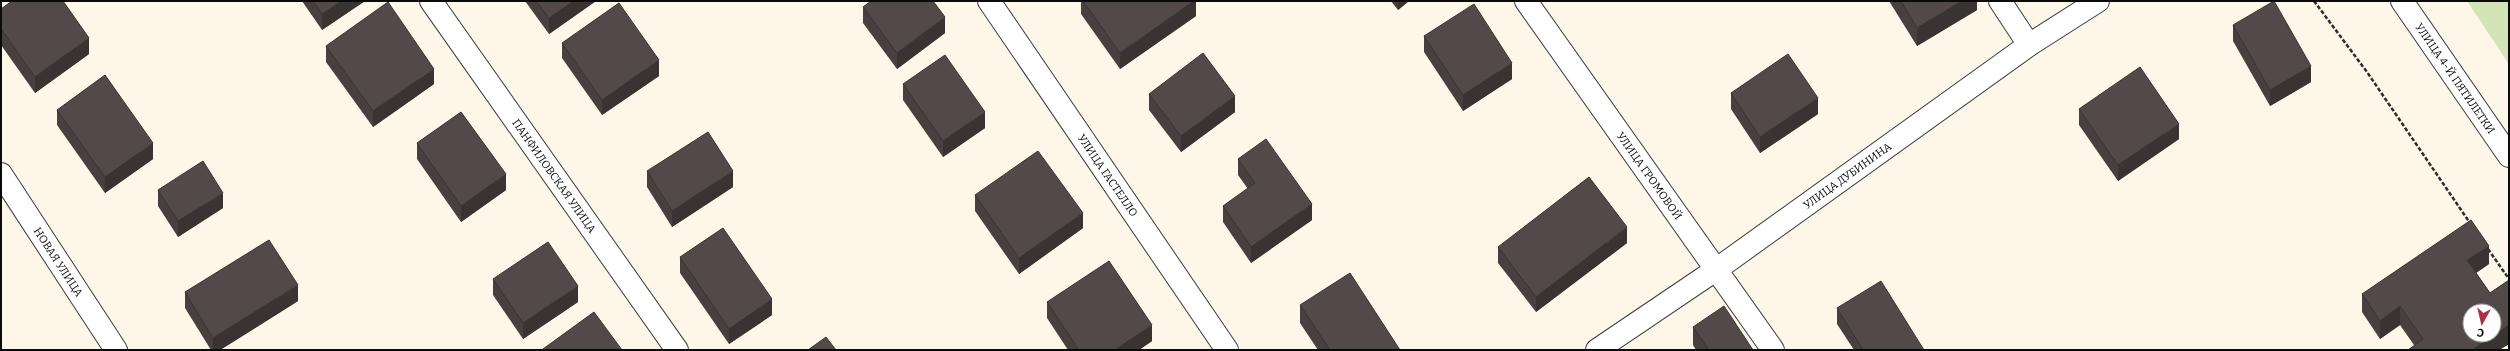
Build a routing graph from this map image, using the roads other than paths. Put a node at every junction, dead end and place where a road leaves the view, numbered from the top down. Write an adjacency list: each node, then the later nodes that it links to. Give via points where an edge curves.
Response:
1 (431, 1): 12 (street, ПАНФИЛОВСКАЯ УЛИЦА)
2 (989, 1): 13 (street, УЛИЦА ГАСТЕЛЛО)
3 (1526, 1): 10 (street, УЛИЦА ГРОМОВОЙ)
4 (2000, 1): 7 (street)
5 (2098, 1): 7 (street, УЛИЦА ДУБИНИНА)
6 (2402, 1): 8 (street, УЛИЦА 4-Й ПЯТИЛЕТКИ)
7 (2028, 44): 10 (street, УЛИЦА ДУБИНИНА)
8 (2509, 156)
9 (1, 174): 11 (street, НОВАЯ УЛИЦА)
10 (1717, 269): 14 (street, УЛИЦА ДУБИНИНА); 15 (street, УЛИЦА ГРОМОВОЙ)
11 (116, 350)
12 (677, 350)
13 (1227, 350)
14 (1597, 350)
15 (1773, 350)

